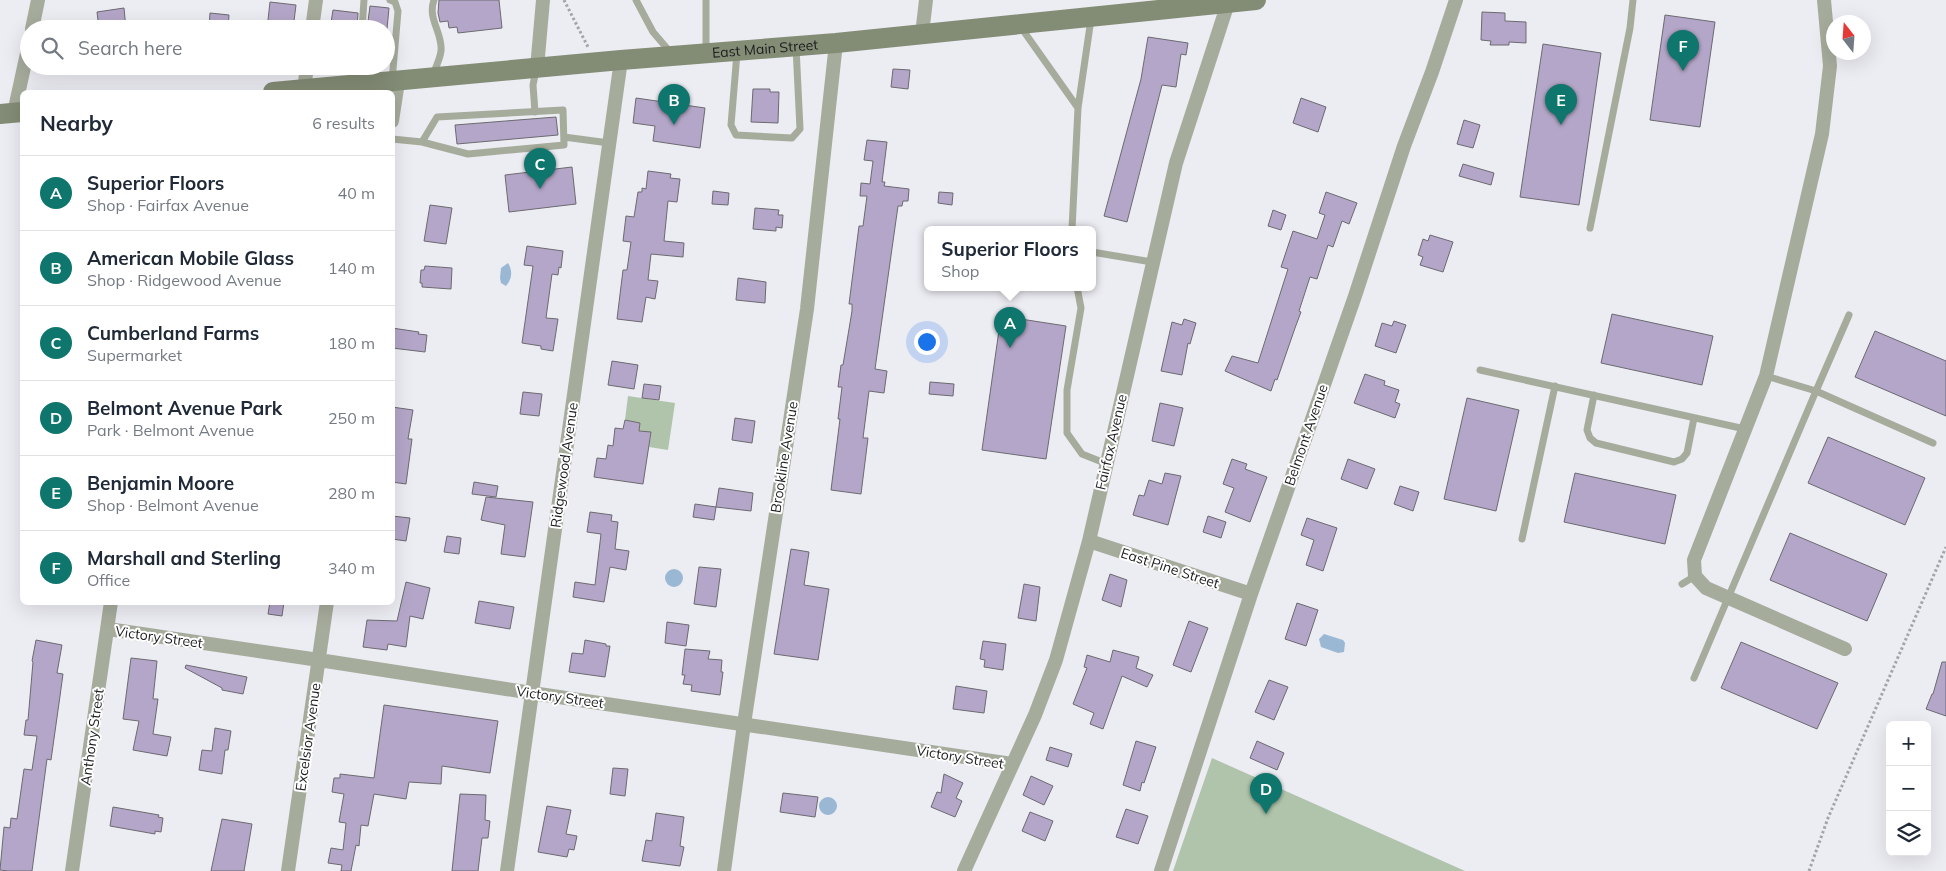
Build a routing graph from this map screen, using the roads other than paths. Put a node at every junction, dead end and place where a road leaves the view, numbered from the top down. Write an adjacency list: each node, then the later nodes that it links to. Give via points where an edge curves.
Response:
1 (38, 0): 15 (street)
2 (316, 0): 16 (street)
3 (364, 0): 17 (lane)
4 (390, 0): 31 (lane, via 395,2 398,11)
5 (434, 0): 30 (lane, via 432,15 442,50)
6 (543, 0): 26 (street)
7 (636, 0): 24 (lane, via 653,32)
8 (706, 0): 23 (lane)
9 (926, 0): 19 (street)
10 (1456, 0): 60 (street, Belmont Avenue)
11 (1633, 0): 42 (lane)
12 (1824, 0): 48 (street, via 1830,66 1822,134)
13 (1239, 1): 14 (main road, East Main Street); 44 (street, Fairfax Avenue, via 1176,163)
14 (1091, 16): 18 (main road, East Main Street); 34 (lane)
15 (34, 20)
16 (313, 20)
17 (363, 20)
18 (1019, 24): 19 (main road, East Main Street); 34 (lane)
19 (922, 34): 20 (main road, East Main Street)
20 (836, 42): 21 (main road, East Main Street); 69 (street, Brookline Avenue, via 807,309)
21 (796, 46): 22 (main road, East Main Street); 22 (lane, via 800,129 792,138 736,135 731,125)
22 (738, 50): 23 (main road, East Main Street)
23 (706, 53): 24 (main road, East Main Street)
24 (673, 56): 25 (main road, East Main Street)
25 (621, 60): 26 (main road, East Main Street); 40 (street, Ridgewood Avenue)
26 (536, 68): 30 (main road, East Main Street); 35 (lane, via 533,86)
27 (21, 75): 36 (street)
28 (306, 75): 32 (street)
29 (360, 76): 31 (main road, East Main Street); 32 (main road, East Main Street)
30 (432, 78): 31 (main road, East Main Street)
31 (395, 82): 33 (street)
32 (304, 90)
33 (394, 90)
34 (1078, 108): 41 (lane)
35 (535, 112): 37 (lane, via 563,110); 39 (lane, via 437,118)
36 (12, 113)
37 (564, 137): 39 (lane, via 564,145 468,154); 40 (lane)
38 (395, 139): 39 (lane)
39 (422, 142)
40 (609, 143): 68 (street, Ridgewood Avenue)
41 (1072, 226)
42 (1590, 228)
43 (1096, 253): 44 (lane)
44 (1152, 262): 55 (street, Fairfax Avenue)
45 (1078, 291): 55 (lane, via 1081,308 1068,390 1067,433 1082,454)
46 (1850, 315): 50 (lane)
47 (1480, 370): 49 (lane)
48 (1766, 376): 50 (lane); 53 (street)
49 (1555, 386): 51 (lane); 56 (lane)
50 (1816, 391): 54 (lane); 61 (lane)
51 (1594, 395): 52 (lane); 52 (lane, via 1587,430 1590,438 1596,443 1674,462 1687,454)
52 (1694, 418): 53 (lane)
53 (1745, 429): 58 (street, via 1694,560)
54 (1933, 444)
55 (1106, 464): 57 (street, Fairfax Avenue)
56 (1522, 539)
57 (1089, 541): 60 (street, East Pine Street); 70 (street, Fairfax Avenue, via 1056,660)
58 (1695, 576): 59 (lane); 61 (street, via 1706,588)
59 (1682, 584)
60 (1251, 594): 76 (street, Belmont Avenue)
61 (1729, 598): 65 (street); 67 (lane)
62 (111, 605): 64 (street, Anthony Street)
63 (327, 605): 66 (street, Excelsior Avenue)
64 (108, 630): 66 (street, Victory Street); 71 (street, Anthony Street)
65 (1845, 649)
66 (319, 660): 68 (street, Victory Street); 72 (street, Excelsior Avenue)
67 (1694, 678)
68 (532, 693): 69 (street, Victory Street); 73 (street, Ridgewood Avenue)
69 (744, 724): 70 (street, Victory Street); 74 (street, Brookline Avenue)
70 (1012, 764): 75 (street, Fairfax Avenue)
71 (72, 871)
72 (288, 871)
73 (507, 871)
74 (724, 871)
75 (964, 871)
76 (1161, 871)

